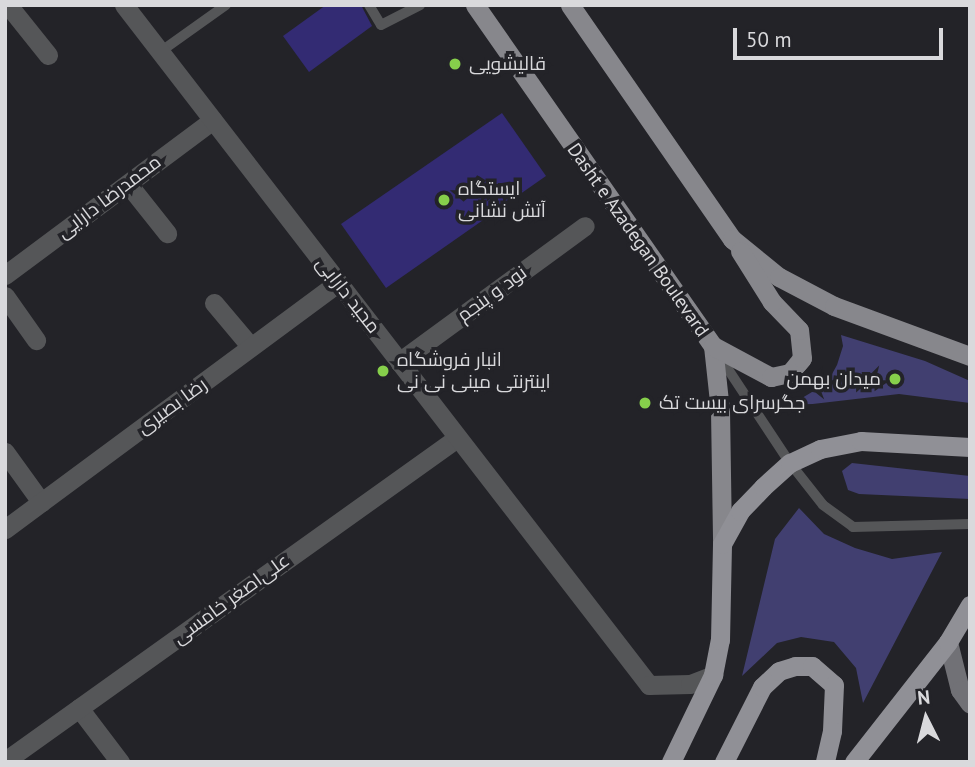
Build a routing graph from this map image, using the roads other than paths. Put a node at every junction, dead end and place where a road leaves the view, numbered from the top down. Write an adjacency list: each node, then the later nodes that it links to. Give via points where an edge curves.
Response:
1 (8, 5): 9 (street)
2 (124, 5): 8 (street, مجید دارابی)
3 (226, 5): 8 (lane)
4 (369, 5): 5 (lane, via 381,25)
5 (420, 5)
6 (475, 5): 20 (main road, Dasht e Azadegan Boulevard)
7 (570, 5): 14 (main road)
8 (160, 52): 10 (street, مجید دارابی)
9 (48, 55)
10 (213, 120): 11 (street, محمدرضا دارایی); 16 (street, مجید دارابی)
11 (128, 184): 13 (street); 15 (street, محمدرضا دارایی)
12 (585, 226): 23 (street, نود و پنجم)
13 (167, 233)
14 (732, 239): 20 (main road, via 772,302 799,330 804,349 790,373 771,377); 22 (main road, via 779,277 834,306)
15 (5, 275)
16 (338, 283): 21 (street, رضا بصیری); 23 (street, مجید دارابی)
17 (5, 296): 19 (street)
18 (214, 303): 21 (street)
19 (36, 340)
20 (713, 346): 27 (lane); 31 (main road, Dasht e Azadegan Boulevard, via 720,410)
21 (251, 347): 28 (street, رضا بصیری)
22 (970, 356)
23 (399, 362): 24 (street, مجید دارابی)
24 (457, 438): 34 (street, مجید دارابی, via 649,685 690,684); 36 (street, علی‌اصغر خامسی)
25 (970, 447): 27 (highway, via 861,442 820,449)
26 (5, 452): 28 (street)
27 (790, 463): 29 (lane, via 823,505 853,527); 31 (highway, via 740,511)
28 (41, 502): 30 (street, رضا بصیری)
29 (970, 524)
30 (5, 529)
31 (722, 544): 34 (highway, via 720,640)
32 (970, 605): 33 (highway)
33 (948, 642): 35 (main road, via 960,690); 42 (highway)
34 (713, 675): 39 (highway)
35 (970, 704)
36 (79, 708): 37 (street, علی‌اصغر خامسی); 38 (street)
37 (12, 759)
38 (120, 762)
39 (671, 762)
40 (724, 762): 41 (highway, via 762,687 779,671 812,666 834,685)
41 (825, 762)
42 (854, 762)

